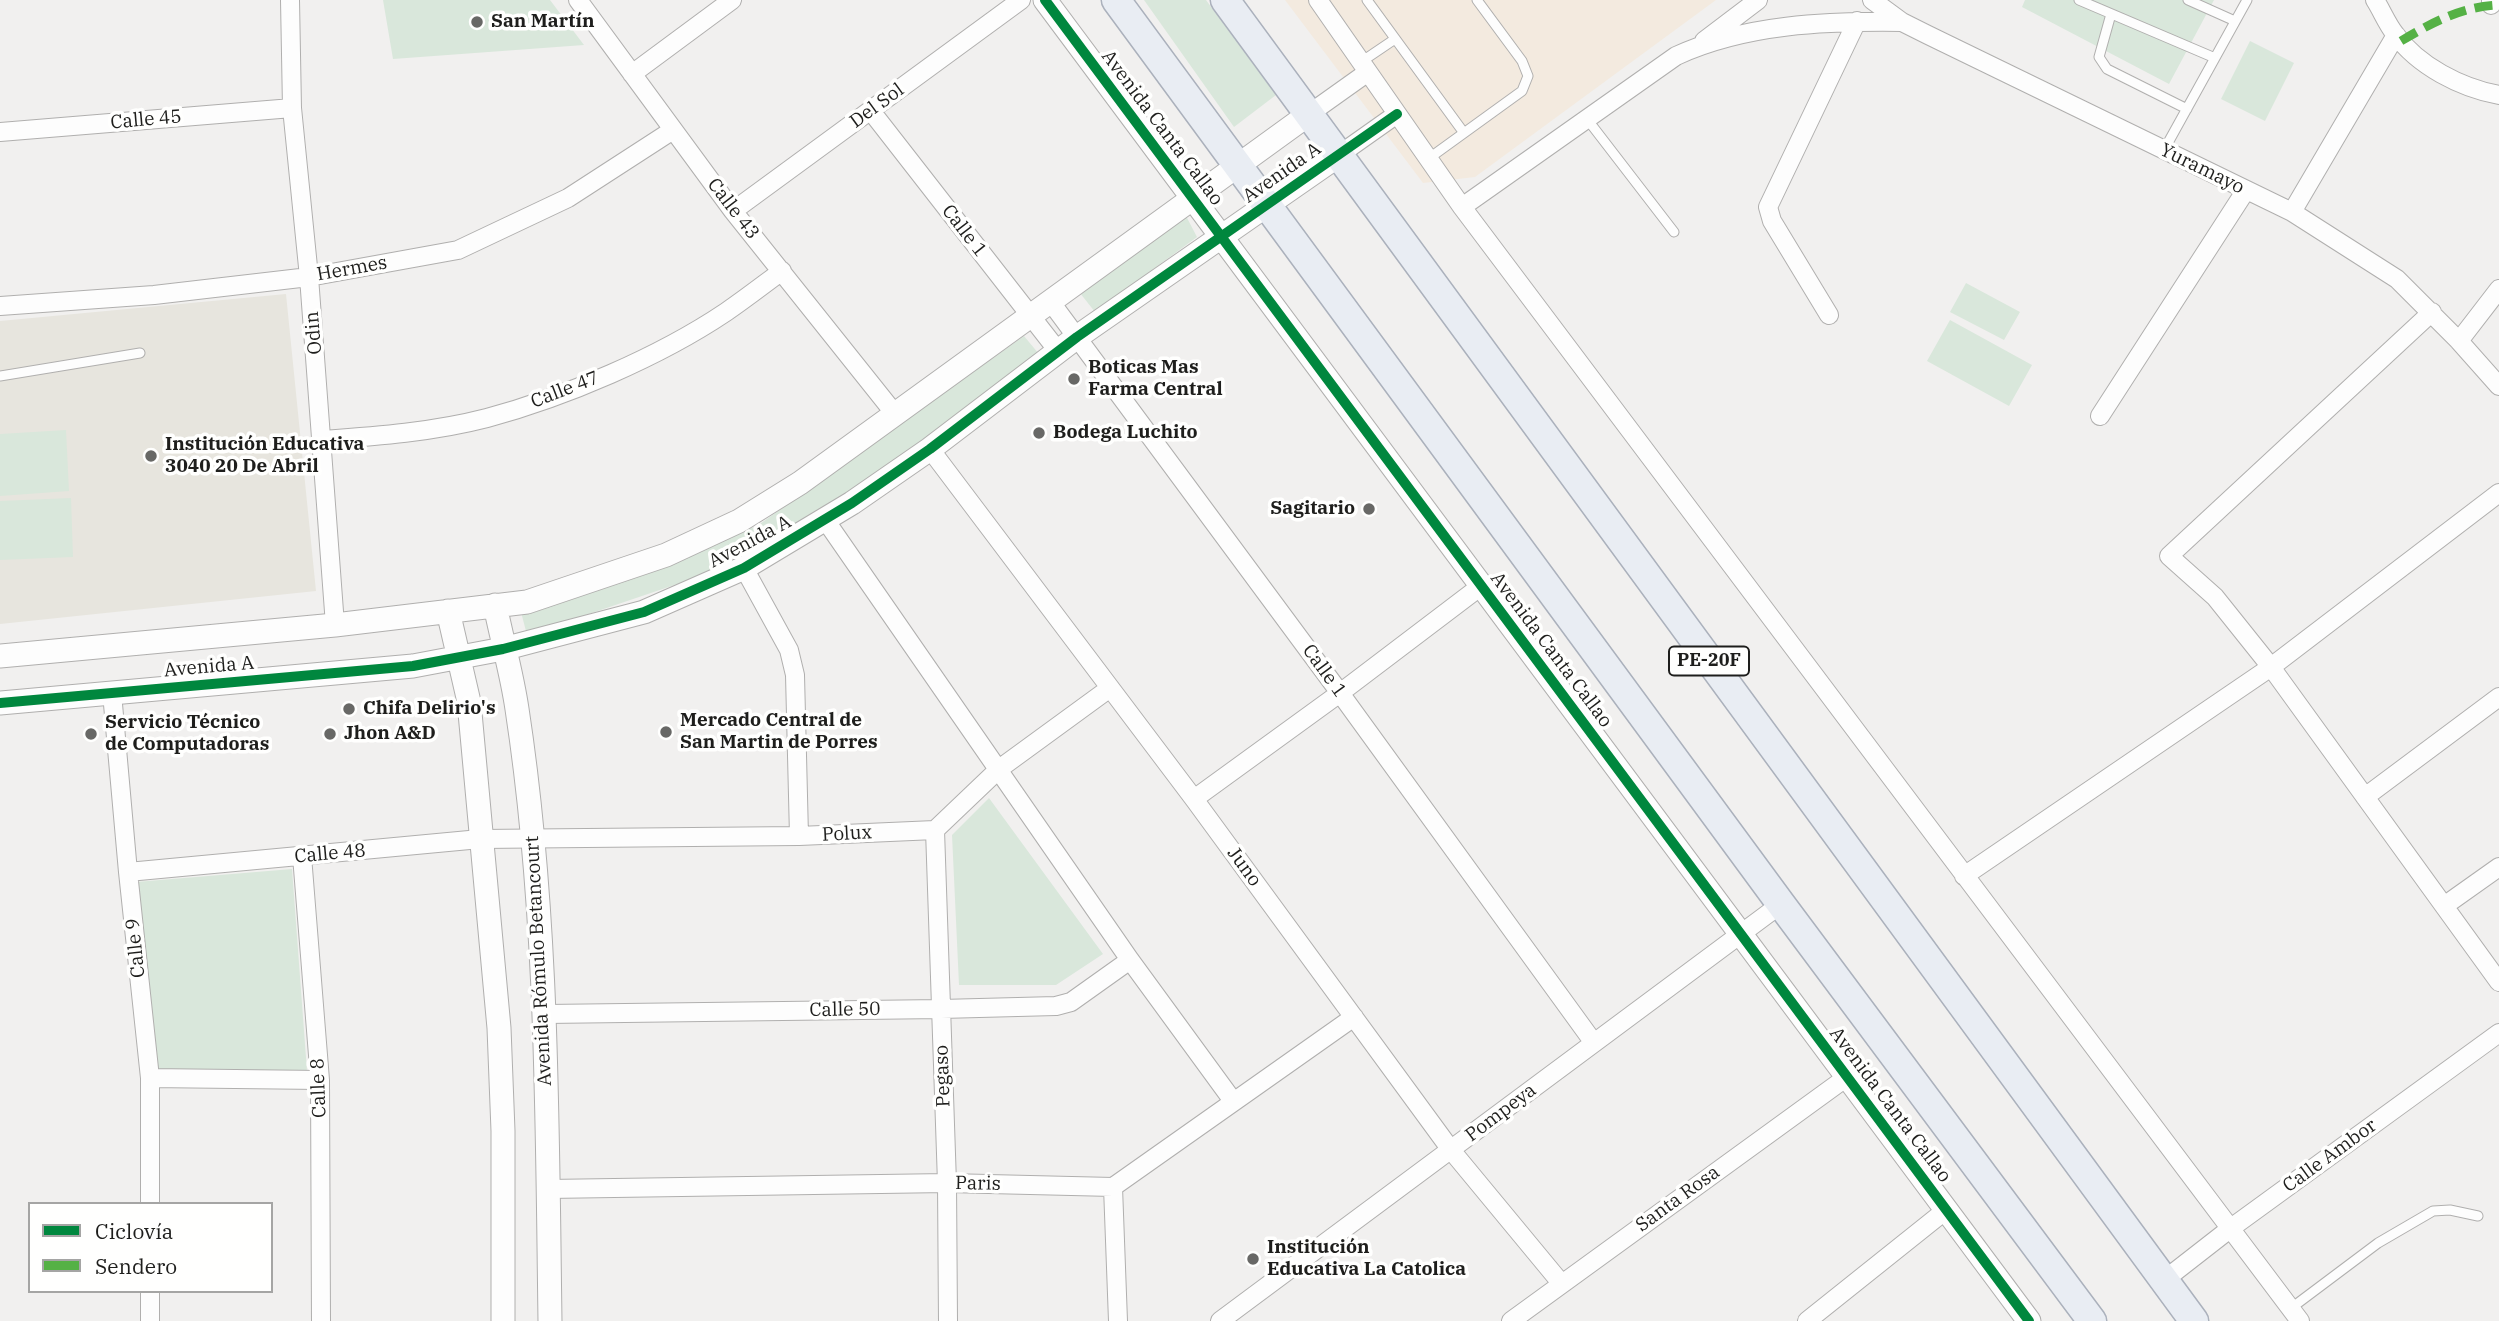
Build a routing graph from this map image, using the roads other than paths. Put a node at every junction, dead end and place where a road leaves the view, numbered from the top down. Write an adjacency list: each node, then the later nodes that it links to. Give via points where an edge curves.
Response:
1 (290, 0): 28 (street, Odin)
2 (578, 0): 26 (street, Calle 43)
3 (732, 0): 26 (street)
4 (1021, 0): 30 (street, Del Sol)
5 (1045, 0): 42 (street, Avenida Canta Callao)
6 (1116, 0): 40 (main road, Avenida Canta Callao)
7 (1225, 0): 31 (main road, PE-20F)
8 (1318, 0): 25 (street)
9 (1367, 0): 22 (lane)
10 (1477, 0): 36 (lane, via 1528,76 1522,91)
11 (1758, 0): 23 (street)
12 (1872, 0): 20 (street, Yuramayo)
13 (2079, 0): 17 (lane)
14 (2188, 0): 18 (lane)
15 (2246, 0): 18 (lane)
16 (2375, 0): 21 (street)
17 (2111, 14): 24 (lane); 29 (lane, via 2099,57 2107,69)
18 (2235, 21): 24 (lane)
19 (1857, 22): 20 (street); 23 (street, via 1764,29); 55 (street, via 1768,207)
20 (1902, 22): 37 (street, Yuramayo)
21 (2396, 35): 27 (street, via 2430,68 2453,81); 46 (street)
22 (1395, 39): 25 (lane); 36 (lane)
23 (1699, 45): 33 (street, via 1676,56)
24 (2215, 58): 29 (lane)
25 (1365, 67): 31 (street, Avenida A); 32 (street)
26 (632, 74): 34 (street, Calle 43)
27 (2499, 95)
28 (292, 108): 35 (street, Calle 45); 50 (street, Odin)
29 (2187, 109): 37 (lane)
30 (871, 111): 45 (street, Del Sol); 56 (street, Calle 1)
31 (1309, 114): 38 (main road, PE-20F); 40 (street, Avenida A)
32 (1397, 114): 38 (street, Avenida A); 39 (street)
33 (1587, 119): 44 (street); 47 (lane)
34 (673, 130): 45 (street, Calle 43); 50 (street, Hermes, via 568,198 458,250)
35 (0, 132)
36 (1464, 133): 39 (lane)
37 (2164, 150): 41 (street, Yuramayo)
38 (1339, 155): 43 (street, Avenida A); 116 (main road, PE-20F)
39 (1428, 159): 44 (street)
40 (1238, 165): 42 (street, Avenida A); 43 (main road, Avenida Canta Callao)
41 (2246, 190): 46 (street, Yuramayo); 64 (street)
42 (1193, 199): 48 (street, Avenida Canta Callao); 52 (street, Avenida A)
43 (1267, 204): 48 (street, Avenida A); 94 (main road, Avenida Canta Callao)
44 (1462, 207): 93 (street)
45 (733, 211): 49 (street, Calle 43)
46 (2292, 212): 54 (street, Yuramayo, via 2397,279)
47 (1674, 232)
48 (1220, 236): 57 (street, Avenida A); 70 (street, Avenida Canta Callao)
49 (782, 271): 63 (street, Calle 43); 65 (street, Calle 47, via 725,313 668,346 564,393 473,421 408,433)
50 (309, 277): 53 (street, Hermes); 65 (street, Odin)
51 (2499, 289): 58 (street)
52 (1050, 301): 56 (street, Avenida A); 57 (street, Calle 1)
53 (0, 306)
54 (2432, 312): 58 (street, Yuramayo); 77 (street, via 2169,556 2215,597)
55 (1829, 314)
56 (1029, 316): 59 (street, Calle 1); 63 (street, Avenida A)
57 (1077, 337): 59 (street, Avenida A); 80 (street, Calle 1)
58 (2459, 341): 62 (street, Yuramayo)
59 (1058, 351): 66 (street, Avenida A)
60 (140, 353): 61 (lane)
61 (0, 376)
62 (2499, 386)
63 (895, 414): 71 (street, Avenida A, via 800,483 666,555 527,603)
64 (2100, 416)
65 (323, 440): 73 (street, Odin)
66 (930, 449): 68 (street, Avenida A); 78 (street, Juno)
67 (2499, 494): 77 (street)
68 (826, 521): 69 (street, Avenida A); 83 (street)
69 (744, 568): 74 (street, Avenida A, via 644,612); 87 (street, via 789,650 795,675)
70 (1481, 586): 80 (street); 96 (street, Avenida Canta Callao)
71 (495, 605): 72 (street, Avenida A); 74 (street, Avenida Rómulo Betancourt)
72 (448, 611): 73 (street, Avenida A); 76 (street)
73 (335, 625): 75 (street, Avenida A)
74 (503, 649): 76 (street, Avenida A); 88 (street, Avenida Rómulo Betancourt, via 517,709)
75 (0, 656)
76 (458, 657): 79 (street, Avenida A, via 414,666); 89 (street, via 469,702)
77 (2271, 667): 84 (street); 93 (street)
78 (1110, 688): 83 (street); 85 (street, Juno)
79 (113, 693): 82 (street, Avenida A); 92 (street, Calle 9)
80 (1340, 693): 85 (street); 103 (street, Calle 1)
81 (2499, 697): 84 (street)
82 (0, 703)
83 (999, 769): 86 (street); 97 (street)
84 (2365, 797): 95 (street)
85 (1194, 799): 101 (street, Juno)
86 (935, 830): 87 (street, Polux); 99 (street, Pegaso)
87 (799, 836): 88 (street, Polux)
88 (533, 838): 89 (street, Calle 48); 100 (street, Avenida Rómulo Betancourt)
89 (480, 839): 90 (street, Calle 48); 122 (street, via 499,1028)
90 (302, 856): 92 (street, Calle 48); 106 (street, Calle 8)
91 (2499, 867): 95 (street)
92 (128, 872): 105 (street, Calle 9)
93 (1964, 876): 115 (street)
94 (1781, 904): 96 (street, Pompeya); 130 (main road, Avenida Canta Callao)
95 (2444, 906): 98 (street)
96 (1743, 934): 103 (street, Pompeya); 104 (street, Avenida Canta Callao)
97 (1130, 960): 99 (street, Calle 50, via 1071,1002 1056,1006); 107 (street)
98 (2499, 982)
99 (941, 1009): 100 (street, Calle 50); 109 (street, Pegaso)
100 (545, 1014): 111 (street, Avenida Rómulo Betancourt)
101 (1354, 1017): 107 (street); 108 (street, Juno)
102 (2499, 1033): 115 (street, Calle Ambor)
103 (1594, 1043): 108 (street, Pompeya)
104 (1847, 1077): 113 (street, Avenida Canta Callao); 117 (street, Santa Rosa)
105 (150, 1078): 106 (street); 112 (street, Calle 9)
106 (320, 1080): 121 (street, Calle 8)
107 (1233, 1101): 110 (street)
108 (1451, 1150): 117 (street, Juno); 126 (street, Pompeya)
109 (947, 1183): 110 (street, Paris); 111 (street, Paris); 124 (street, Pegaso)
110 (1113, 1187): 125 (street)
111 (548, 1189): 123 (street, Avenida Rómulo Betancourt)
112 (150, 1202)
113 (1946, 1210): 128 (street); 129 (street, Avenida Canta Callao)
114 (2478, 1216): 119 (lane, via 2433,1211 2378,1243)
115 (2231, 1228): 116 (street, Calle Ambor); 119 (street)
116 (2164, 1281): 131 (main road, PE-20F)
117 (1561, 1283): 127 (street, Santa Rosa)
118 (150, 1293): 120 (street)
119 (2295, 1315)
120 (150, 1321)
121 (321, 1321)
122 (503, 1321)
123 (550, 1321)
124 (948, 1321)
125 (1118, 1321)
126 (1220, 1321)
127 (1511, 1321)
128 (1808, 1321)
129 (2029, 1321)
130 (2092, 1321)
131 (2194, 1321)

